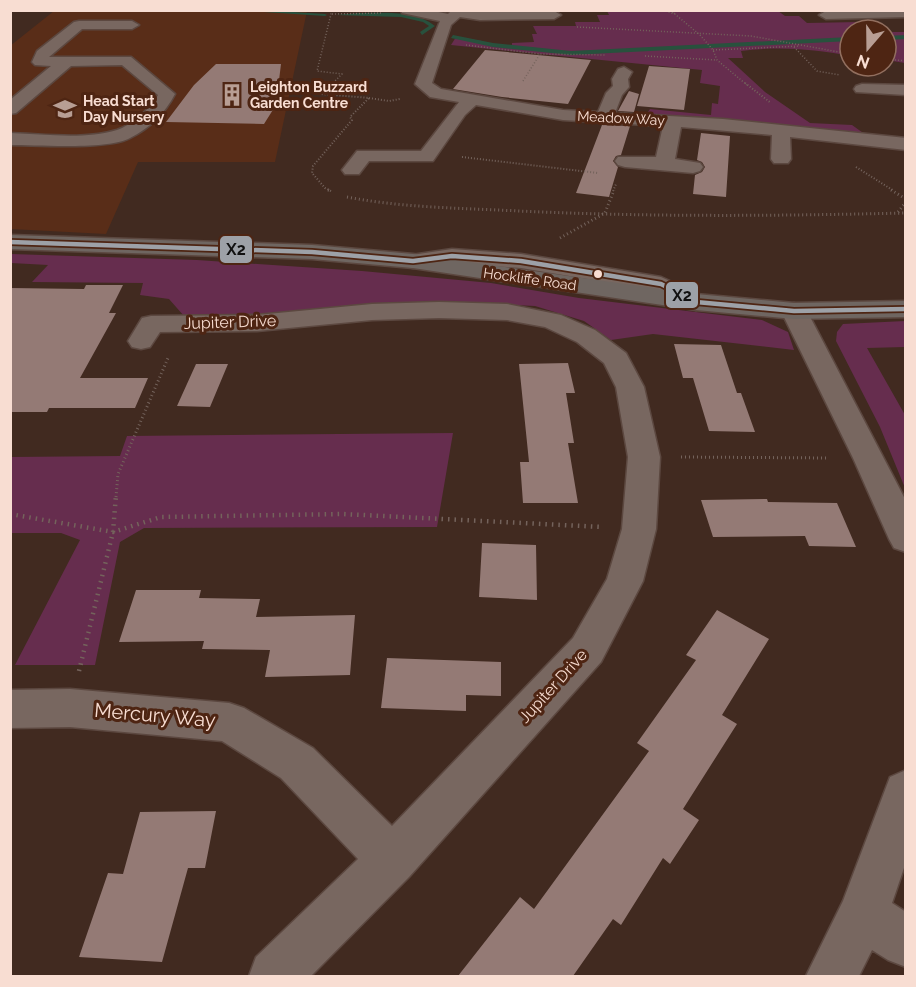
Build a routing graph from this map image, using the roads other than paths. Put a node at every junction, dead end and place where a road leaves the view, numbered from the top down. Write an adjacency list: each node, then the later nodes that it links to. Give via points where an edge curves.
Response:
1 (407, 10): 3 (street)
2 (906, 13): 5 (street)
3 (456, 14): 4 (street); 16 (street, Meadow Way, via 445,24 423,84 436,93)
4 (554, 15)
5 (826, 15)
6 (132, 25): 7 (street, via 80,25 42,54 40,62)
7 (67, 61): 10 (street); 13 (street, via 126,60 144,78)
8 (624, 72): 19 (street, via 621,87 614,93)
9 (849, 78): 14 (street)
10 (45, 80): 11 (street); 18 (street)
11 (67, 81)
12 (124, 83): 13 (street)
13 (158, 85): 23 (street, via 167,94 157,111 123,135 83,140)
14 (862, 89): 15 (street); 17 (street)
15 (906, 90)
16 (472, 100): 19 (street, Meadow Way); 29 (street, via 459,111 428,155 364,155)
17 (875, 104)
18 (10, 109)
19 (604, 118): 20 (street, Meadow Way)
20 (673, 121): 22 (street, Meadow Way); 26 (street)
21 (868, 122): 24 (street)
22 (781, 130): 24 (street, Meadow Way); 25 (street)
23 (10, 139)
24 (901, 143)
25 (781, 159)
26 (664, 163): 27 (street); 28 (street)
27 (693, 167)
28 (622, 168)
29 (352, 170)
30 (10, 242): 31 (main road, Hockliffe Road, via 312,252)
31 (413, 261): 32 (main road, Hockliffe Road); 32 (street, via 452,256 521,261 662,284)
32 (696, 302): 34 (main road, Hockliffe Road)
33 (906, 309): 34 (main road, Hockliffe Road)
34 (794, 311): 36 (street)
35 (156, 324): 39 (street, Jupiter Drive, via 256,323 372,312 507,312 552,321 586,336 616,359 630,387 644,457 639,529 625,581 587,650)
36 (906, 539)
37 (10, 710): 39 (street, Mercury Way, via 70,708 229,722 297,762)
38 (906, 792): 40 (street)
39 (392, 860): 42 (street, Jupiter Drive)
40 (863, 914): 41 (street); 43 (street)
41 (906, 942)
42 (274, 976)
43 (832, 976)

